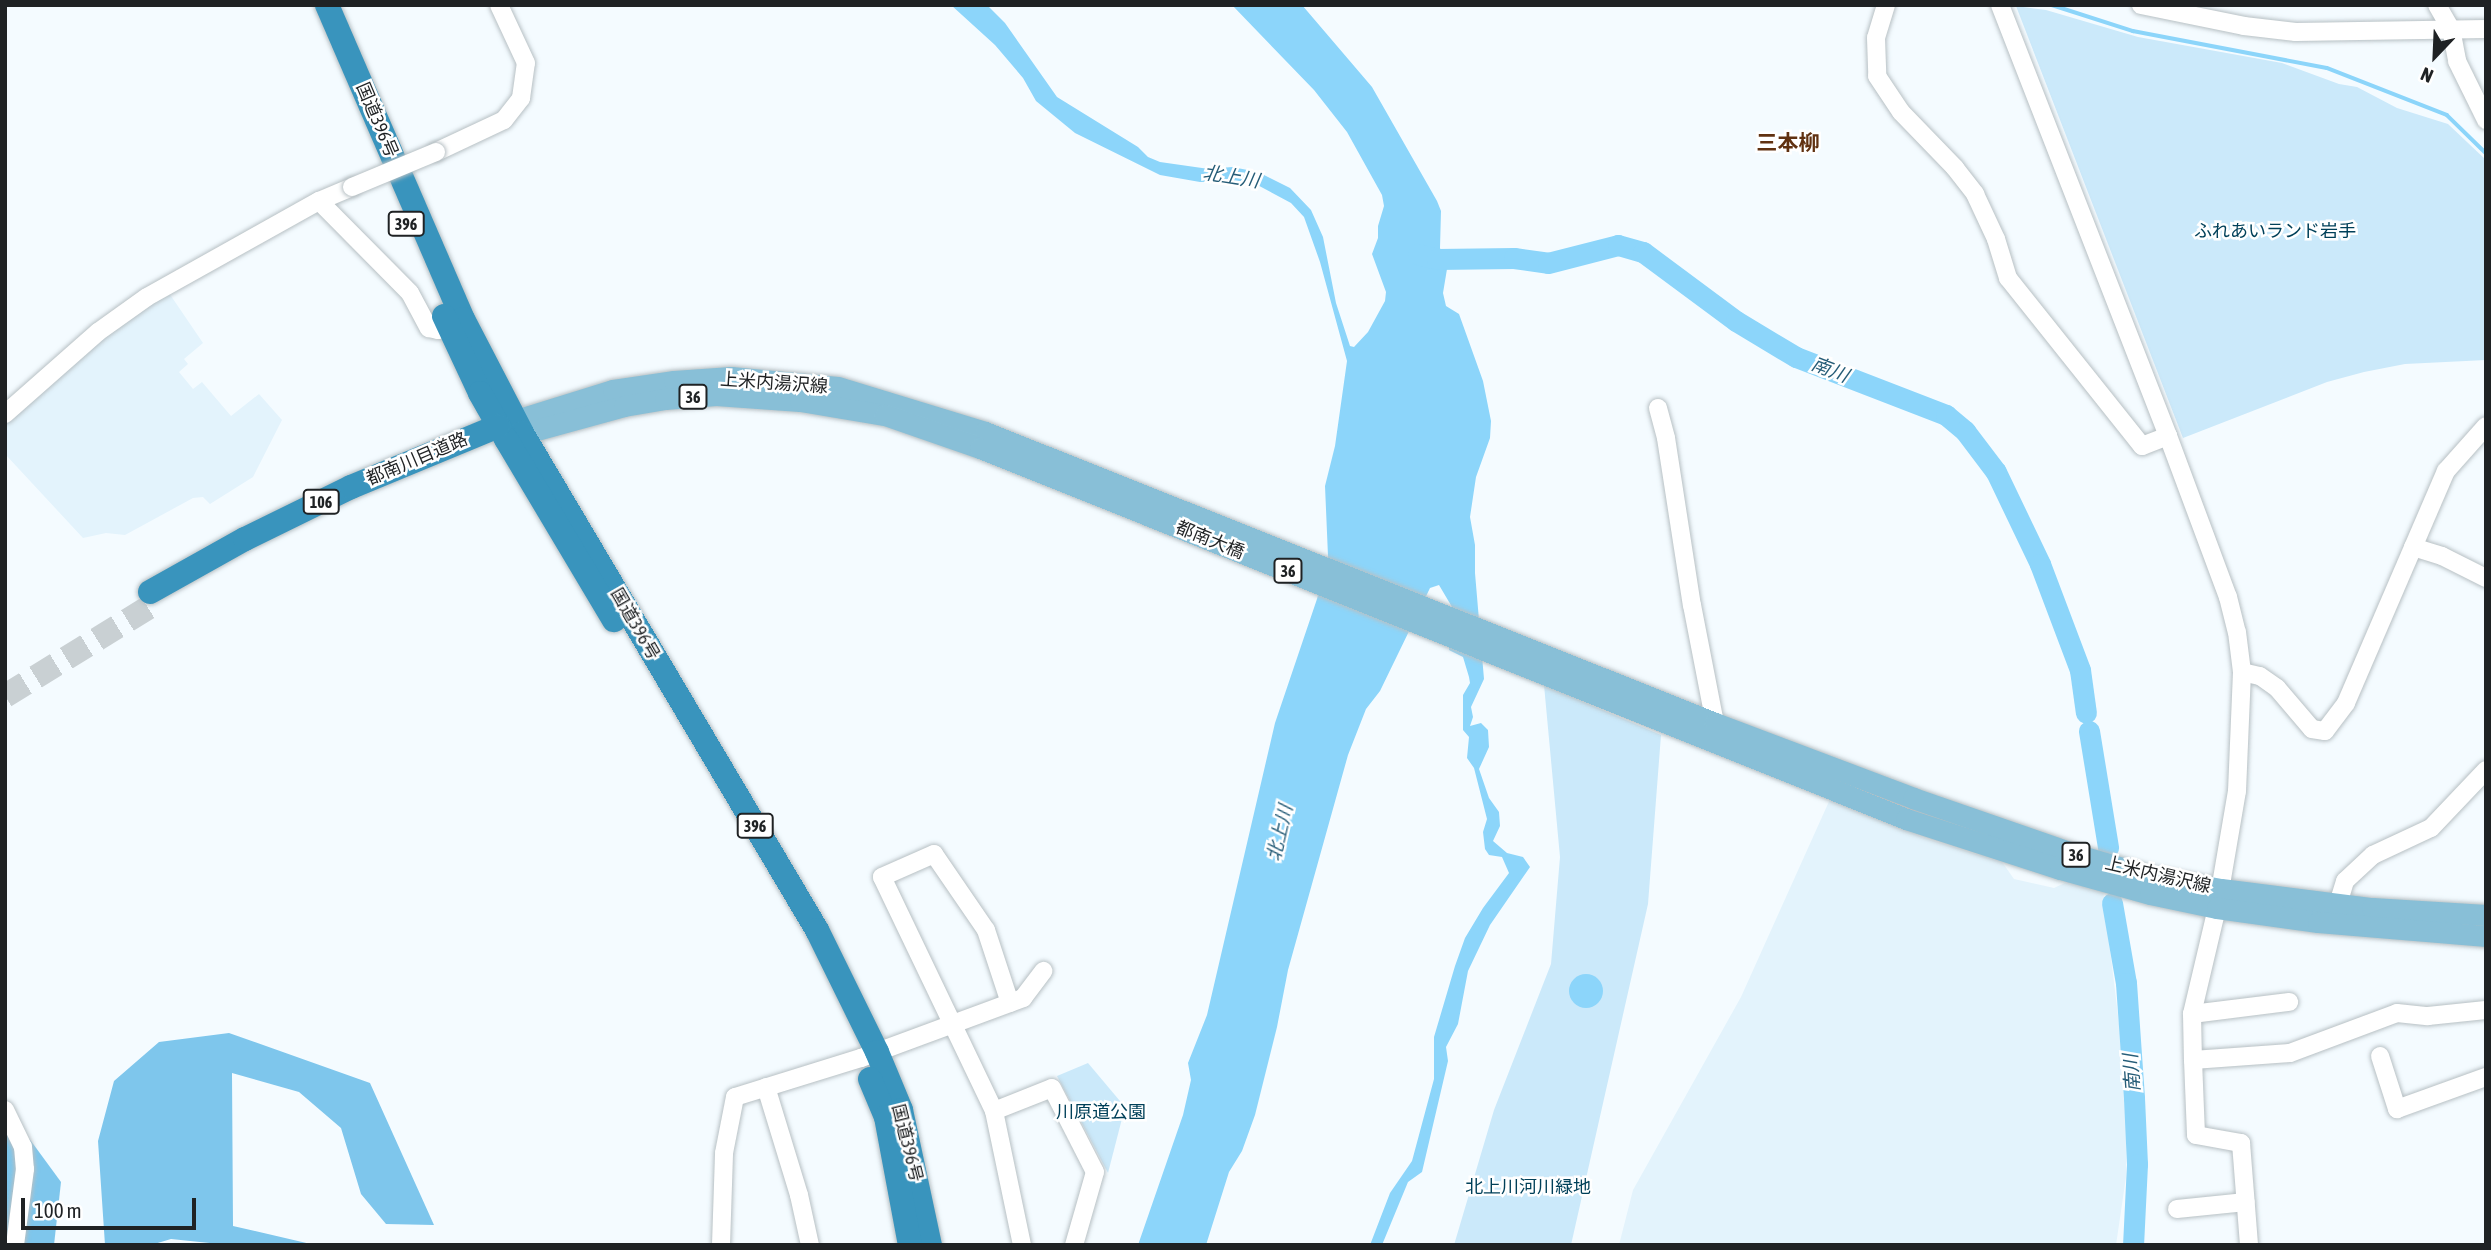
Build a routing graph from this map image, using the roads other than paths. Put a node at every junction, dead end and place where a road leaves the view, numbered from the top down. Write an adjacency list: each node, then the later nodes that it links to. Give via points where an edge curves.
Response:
1 (315, 5): 12 (highway, 国道396号 / 396)
2 (327, 5): 12 (highway, 国道396号 / 396)
3 (499, 5): 11 (street, bridge, via 526,63 521,98 504,120)
4 (1886, 5): 18 (street, via 1876,38 1877,76 1901,112 1975,194 2008,278 2142,446)
5 (2000, 5): 18 (street)
6 (2141, 5): 8 (street, via 2297,32)
7 (2437, 5): 8 (street)
8 (2451, 29): 9 (street); 10 (street, via 2457,61)
9 (2486, 29)
10 (2486, 120)
11 (319, 201): 12 (street, via 410,293 429,328); 15 (street, via 147,297 98,332)
12 (456, 323): 17 (highway, 国道396号 / 396)
13 (886, 407): 17 (main road, 上米内湯沢線 / 36, via 838,387 731,377 613,390); 23 (main road, 都南大橋 / 36, via 980,448)
14 (1658, 408): 24 (street)
15 (5, 414)
16 (2486, 426): 19 (street, via 2446,471)
17 (510, 429): 21 (highway, 都南川目道路 / 106, via 351,487 245,539); 36 (highway, 国道396号 / 396)
18 (2168, 436): 22 (street, via 2228,597)
19 (2413, 547): 20 (street); 22 (street, via 2346,703 2325,731 2312,729 2277,688 2260,676)
20 (2486, 578)
21 (153, 597)
22 (2242, 672): 26 (street, via 2237,791)
23 (1688, 721): 24 (main road, 上米内湯沢線 / 36); 26 (main road, 上米内湯沢線 / 36, via 1906,819 2150,894)
24 (1716, 723): 26 (main road, 上米内湯沢線 / 36, via 1913,799)
25 (2486, 770): 27 (street, via 2431,828 2373,855 2342,884)
26 (2219, 899): 27 (main road, 上米内湯沢線 / 36); 29 (main road, 上米内湯沢線 / 36, via 2331,923); 34 (street)
27 (2338, 904): 28 (main road, 上米内湯沢線 / 36)
28 (2486, 915)
29 (2486, 936)
30 (1043, 971): 32 (street, via 1023,998)
31 (2289, 1002): 34 (street)
32 (1010, 1003): 35 (street); 35 (street, via 986,930 934,854 882,877)
33 (2486, 1010): 38 (street, via 2428,1016 2397,1013 2290,1053)
34 (2192, 1014): 38 (street)
35 (951, 1025): 36 (street); 42 (street)
36 (869, 1055): 40 (street); 48 (highway, 国道396号 / 396); 49 (highway, 国道396号 / 396, via 901,1110)
37 (2380, 1056): 39 (street, via 2397,1110)
38 (2193, 1060): 43 (street, via 2195,1130 2201,1137 2241,1143)
39 (2486, 1077)
40 (766, 1087): 46 (street, via 735,1097 724,1153); 47 (street)
41 (5, 1110): 45 (street, via 23,1147 25,1169)
42 (994, 1111): 50 (street); 51 (street, via 1052,1088 1094,1172)
43 (2246, 1202): 44 (street); 52 (street)
44 (2177, 1209)
45 (15, 1245)
46 (721, 1245)
47 (810, 1245)
48 (911, 1245)
49 (930, 1245)
50 (1022, 1245)
51 (1074, 1245)
52 (2249, 1245)

